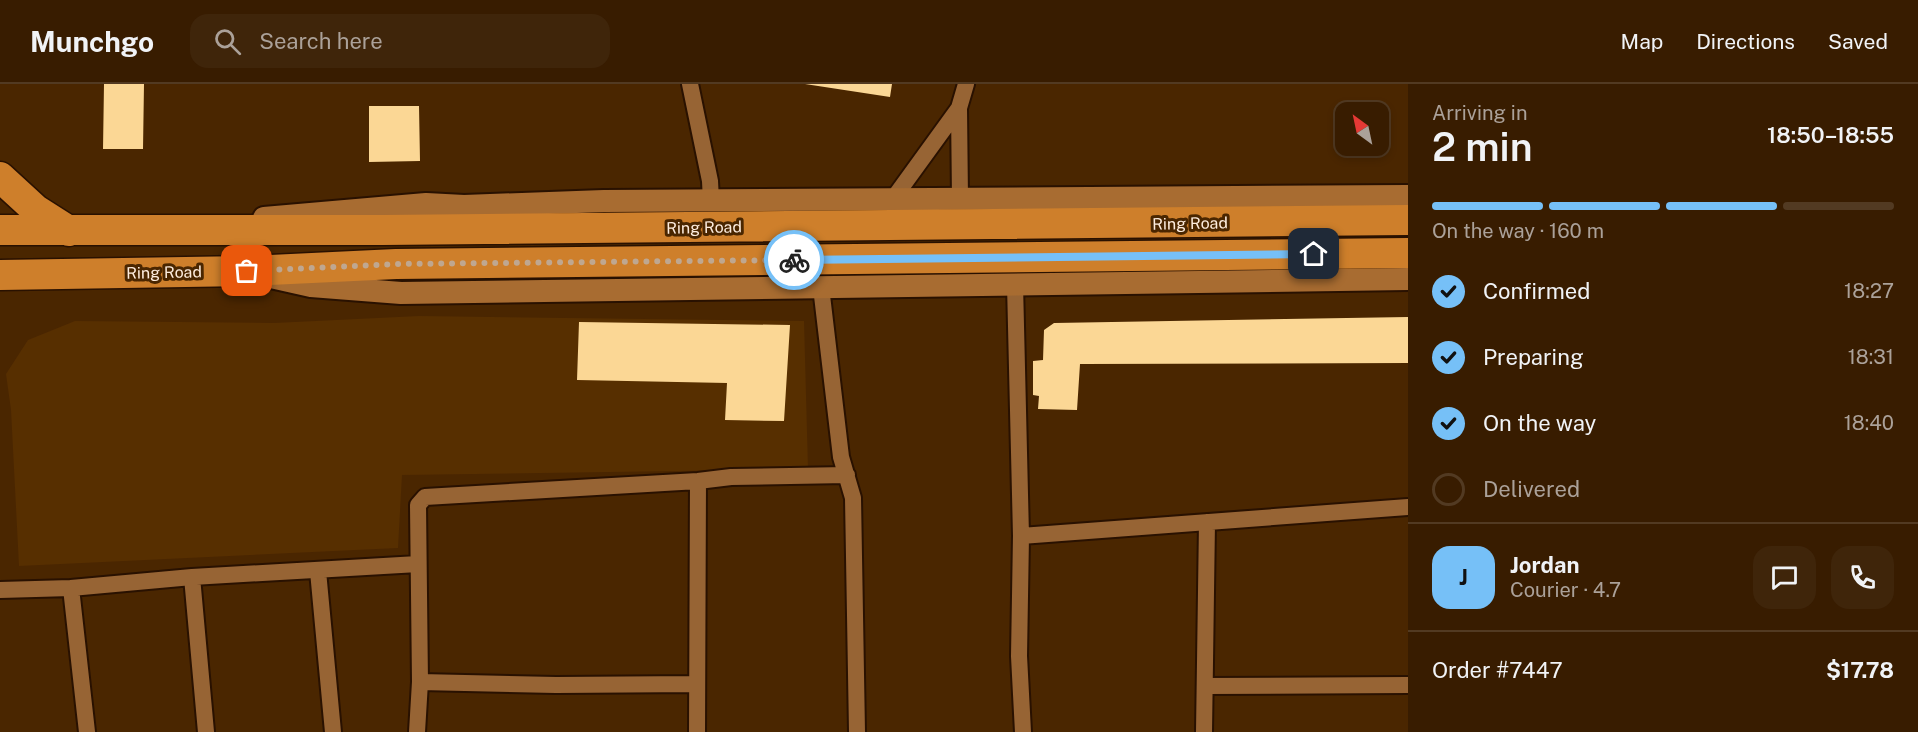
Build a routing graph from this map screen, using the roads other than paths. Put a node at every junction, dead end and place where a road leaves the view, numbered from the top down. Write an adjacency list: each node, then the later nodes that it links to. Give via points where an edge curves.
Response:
1 (690, 84): 8 (street)
2 (966, 84): 3 (street)
3 (959, 108): 6 (street); 7 (street)
4 (0, 177): 12 (highway, via 36,210)
5 (1408, 196): 7 (street)
6 (893, 199): 7 (street); 8 (street)
7 (960, 199)
8 (711, 201): 11 (street, via 426,204 253,219)
9 (1408, 220): 11 (highway, Ring Road)
10 (0, 230): 12 (highway, Ring Road)
11 (209, 230): 12 (highway, Ring Road)
12 (69, 231)
13 (1408, 253): 14 (highway, Ring Road, via 396,264)
14 (247, 271): 15 (highway, Ring Road); 18 (street, via 311,286 401,293)
15 (0, 274)
16 (1408, 279): 17 (street)
17 (1015, 284): 18 (street); 23 (street)
18 (821, 287): 19 (street, via 841,456)
19 (847, 475): 20 (street); 38 (street, via 853,498)
20 (698, 481): 24 (street, via 425,497 418,505); 30 (street)
21 (1408, 507): 22 (street)
22 (1207, 522): 23 (street); 32 (street)
23 (1022, 536): 39 (street, via 1018,656)
24 (418, 564): 25 (street); 29 (street)
25 (318, 571): 26 (street); 35 (street)
26 (192, 577): 27 (street); 34 (street)
27 (71, 588): 28 (street); 33 (street)
28 (0, 590)
29 (420, 682): 30 (street); 36 (street)
30 (696, 684): 37 (street)
31 (1408, 685): 32 (street)
32 (1205, 686): 40 (street)
33 (87, 732)
34 (206, 732)
35 (333, 732)
36 (417, 732)
37 (697, 732)
38 (857, 732)
39 (1023, 732)
40 (1204, 732)

